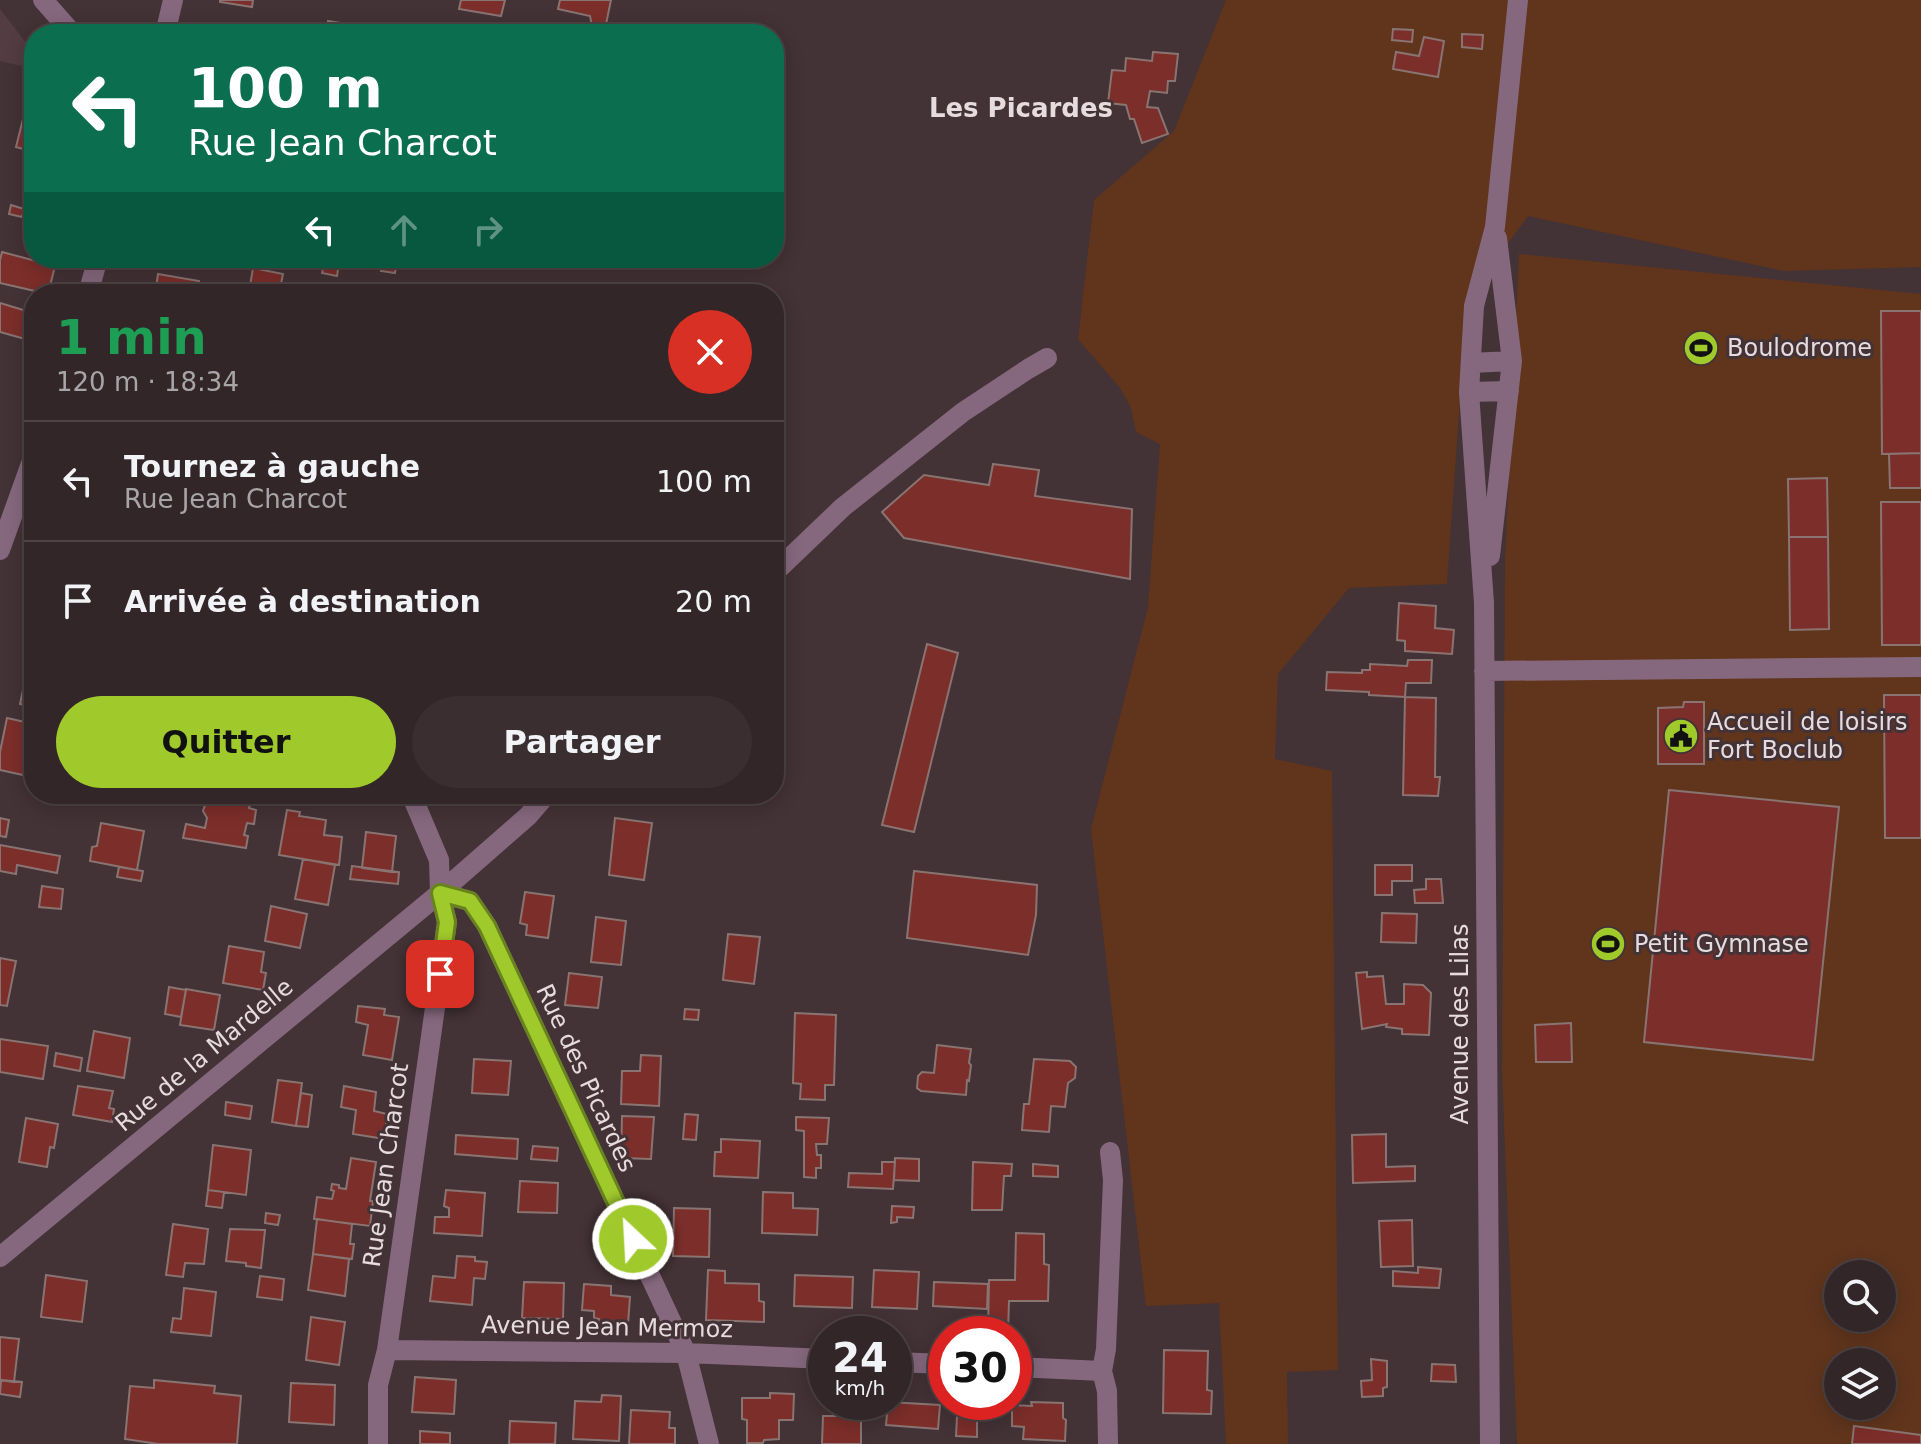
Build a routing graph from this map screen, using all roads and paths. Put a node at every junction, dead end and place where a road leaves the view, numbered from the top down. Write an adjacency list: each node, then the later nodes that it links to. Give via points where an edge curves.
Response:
1 (43, 0): 4 (street)
2 (173, 0): 5 (street)
3 (1518, 0): 6 (street, Avenue des Lilas)
4 (64, 24)
5 (167, 24)
6 (1495, 227): 8 (street, Avenue des Lilas); 9 (street, Avenue des Lilas, via 1474,306)
7 (1047, 358): 14 (street, via 963,412 843,507)
8 (1512, 361): 9 (street); 10 (street, Avenue des Lilas)
9 (1471, 363): 11 (street, Avenue des Lilas)
10 (1509, 391): 11 (street); 15 (street, Avenue des Lilas)
11 (1469, 392): 15 (street, Avenue des Lilas)
12 (24, 483): 13 (street)
13 (0, 550)
14 (784, 563)
15 (1484, 603): 17 (street, Avenue des Lilas)
16 (1921, 667): 17 (street)
17 (1484, 671): 31 (street, Avenue des Lilas)
18 (415, 804): 20 (street, Rue Jean Charcot, via 439,860)
19 (538, 804): 20 (street, Rue de la Mardelle)
20 (440, 893): 22 (street, Rue de la Mardelle); 23 (street, Rue Jean Charcot, via 447,922); 24 (street, Rue des Picardes, via 470,901 487,926)
21 (1110, 1152): 27 (street, via 1113,1180)
22 (0, 1257)
23 (387, 1350): 24 (street, Avenue Jean Mermoz); 28 (street, Rue Jean Charcot, via 378,1385)
24 (686, 1353): 25 (street, Avenue Jean Mermoz); 29 (street, Rue des Picardes)
25 (808, 1358)
26 (1032, 1368): 27 (street)
27 (1102, 1371): 30 (street)
28 (378, 1444)
29 (709, 1444)
30 (1108, 1444)
31 (1490, 1444)

